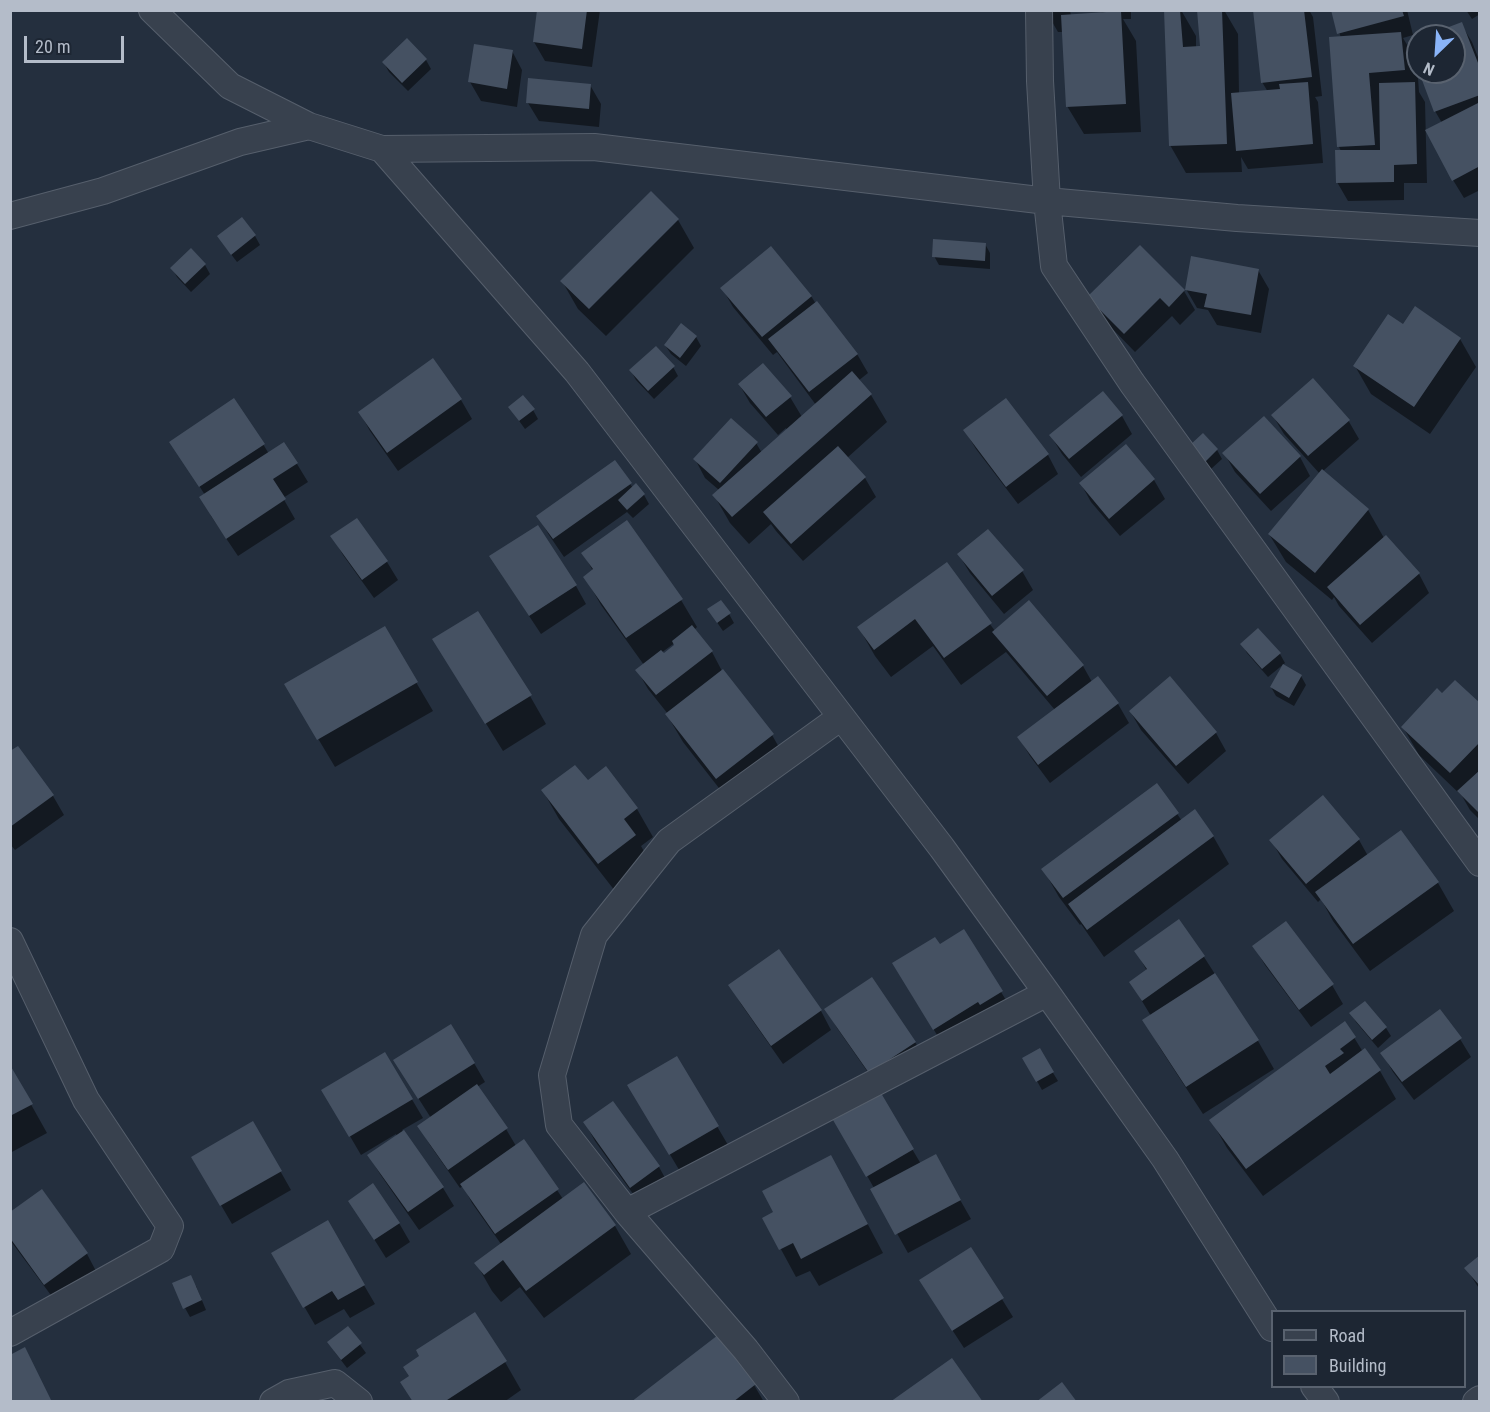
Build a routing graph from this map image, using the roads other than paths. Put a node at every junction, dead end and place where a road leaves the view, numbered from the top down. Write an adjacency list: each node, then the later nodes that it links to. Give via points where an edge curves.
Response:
1 (152, 10): 3 (street, via 230,86)
2 (1039, 10): 5 (street)
3 (309, 126): 4 (street); 6 (street, via 240,142 103,191)
4 (382, 149): 5 (street, via 594,147); 8 (street, via 577,372)
5 (1047, 201): 7 (street); 9 (street, via 1053,266 1132,383)
6 (10, 216)
7 (1479, 233)
8 (841, 717): 11 (street); 12 (street, via 669,841 594,935 552,1075 560,1125)
9 (1479, 863)
10 (10, 940): 14 (street, via 86,1100 170,1226 161,1249)
11 (1047, 993): 12 (street); 13 (street, via 1165,1159)
12 (627, 1212): 18 (street)
13 (1271, 1326)
14 (10, 1333)
15 (1316, 1388): 19 (street)
16 (273, 1401): 17 (street, via 335,1383)
17 (359, 1401)
18 (786, 1401)
19 (1326, 1401)

